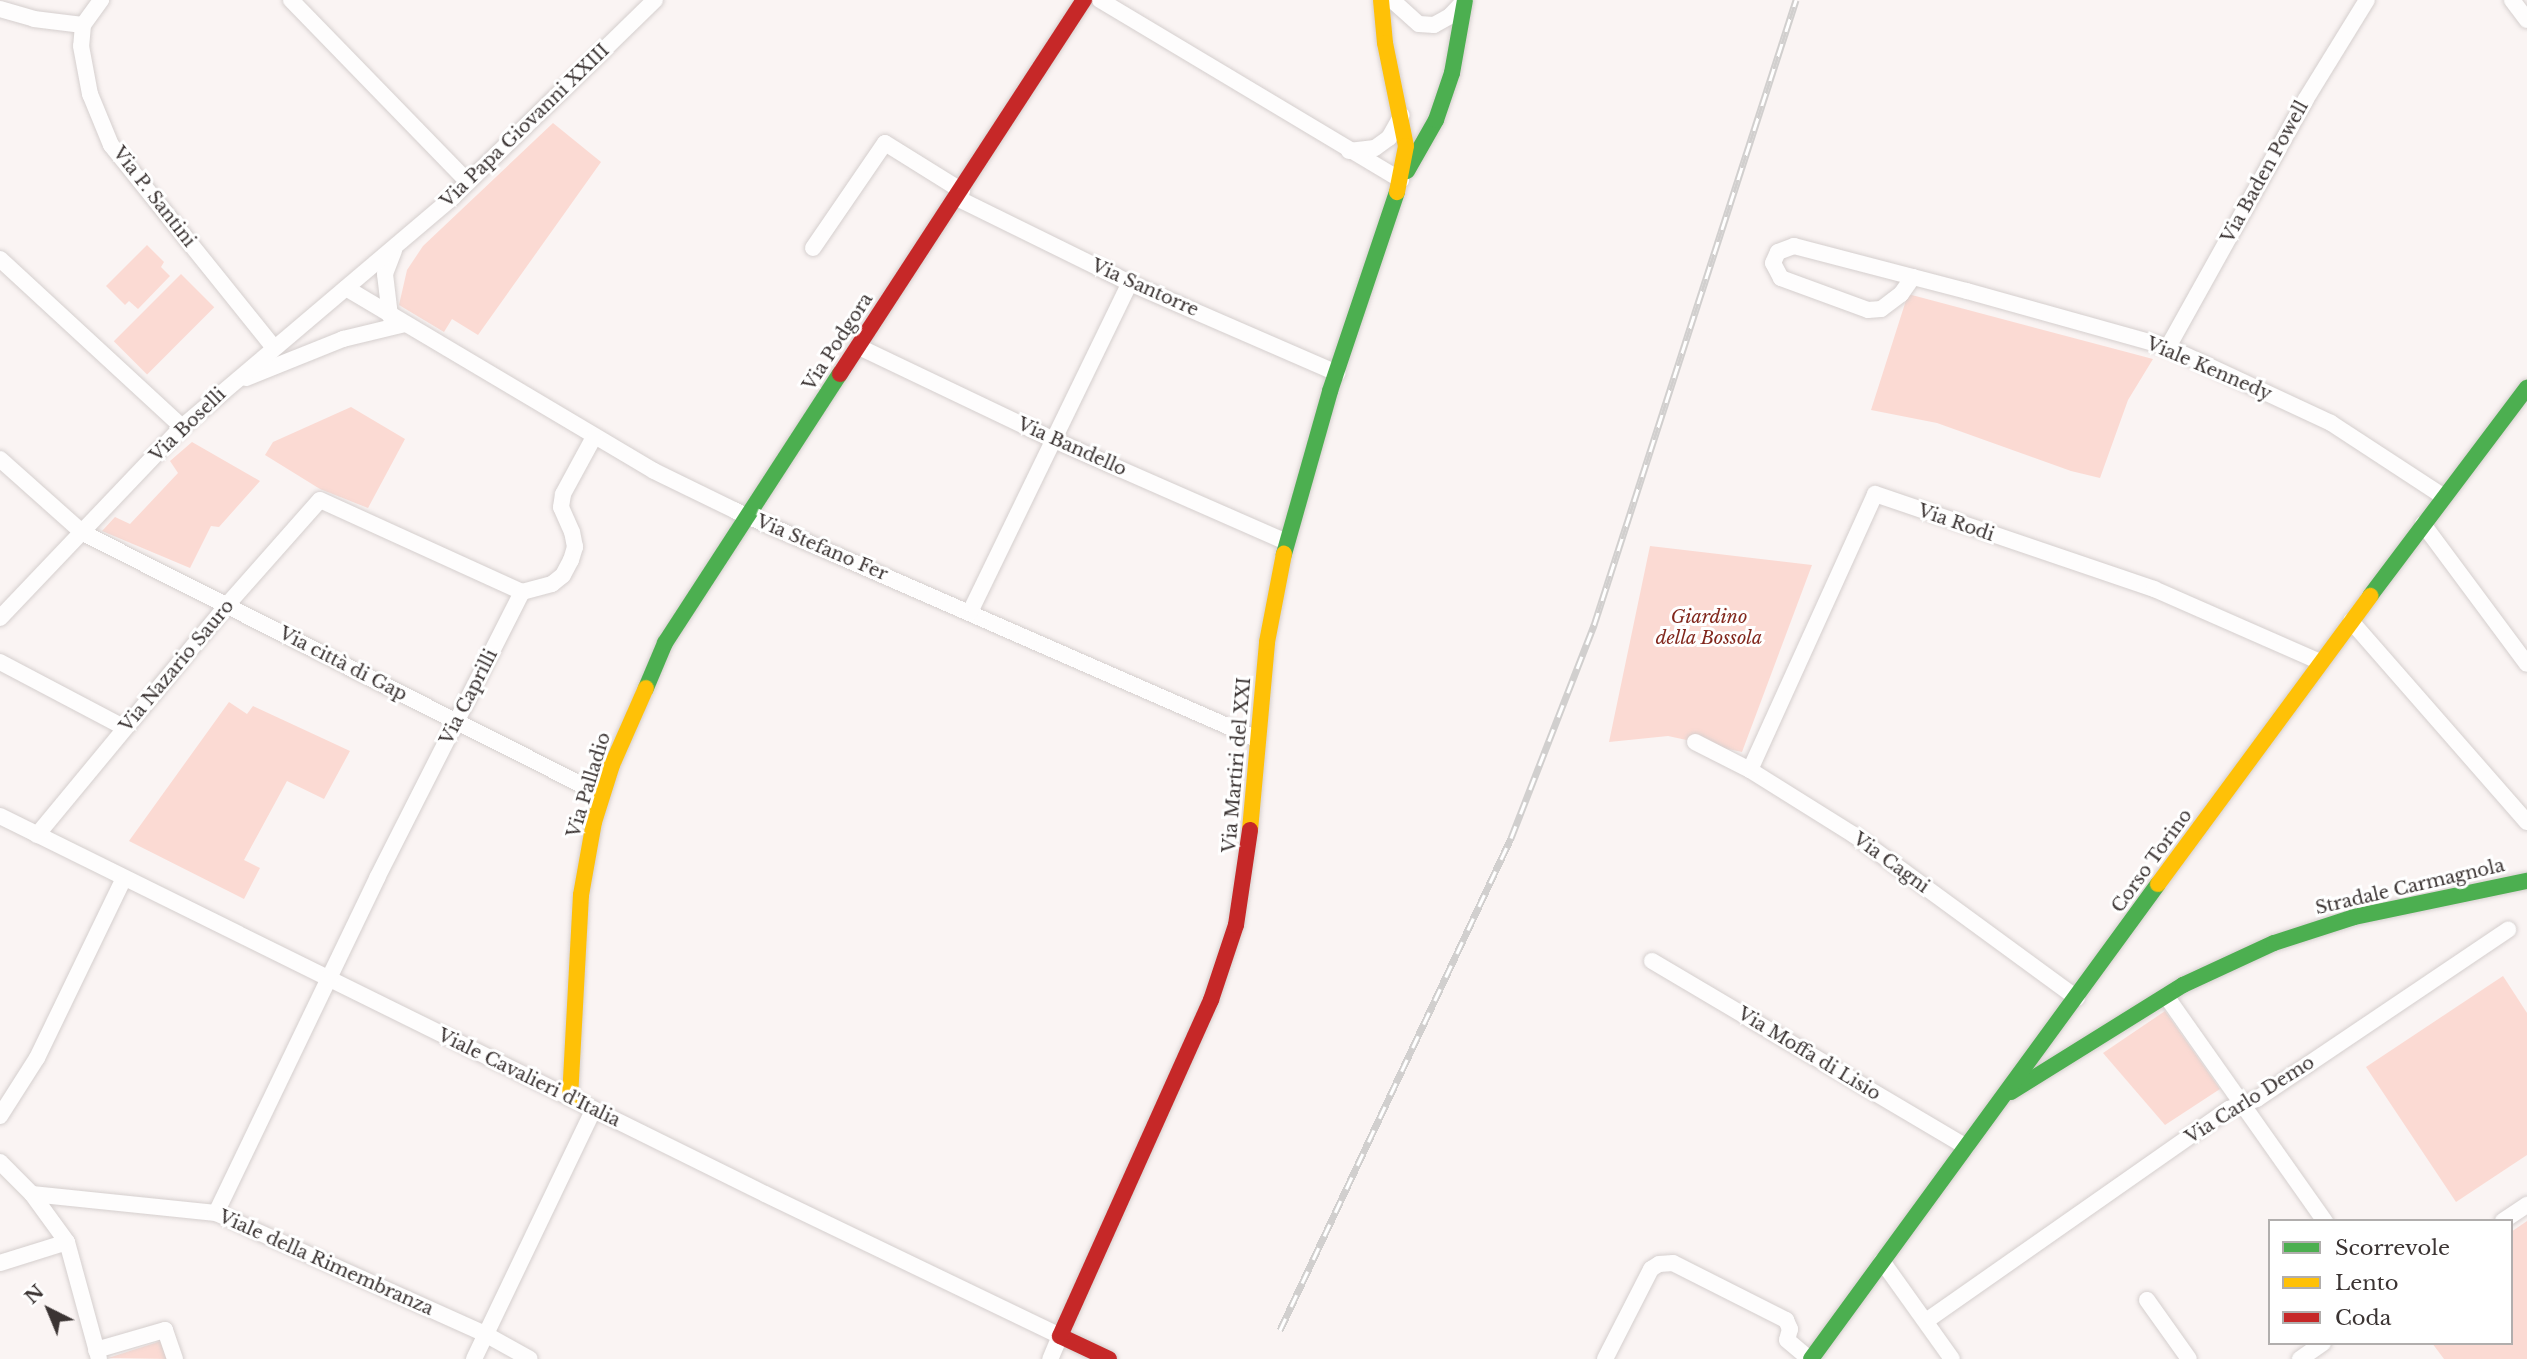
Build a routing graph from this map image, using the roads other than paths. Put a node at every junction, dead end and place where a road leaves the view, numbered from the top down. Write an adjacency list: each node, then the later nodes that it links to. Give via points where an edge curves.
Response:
1 (101, 0): 13 (street)
2 (292, 0): 17 (street)
3 (655, 0): 17 (street, Via Papa Giovanni XXIII)
4 (1084, 0): 18 (street, Via Podgora)
5 (1100, 0): 15 (street)
6 (1381, 0): 14 (street, Via Martiri del XXI, via 1385,43)
7 (1392, 0): 8 (street, Via Martiri del XXI, via 1419,23 1434,25)
8 (1465, 0): 16 (street, Via Martiri del XXI, via 1452,73 1436,120)
9 (2367, 0): 28 (street, Via Baden Powell, via 2306,99)
10 (2512, 0): 12 (street)
11 (0, 9): 13 (street)
12 (2527, 20)
13 (83, 25): 27 (street, Via P. Santini, via 81,46 90,94 111,145)
14 (1402, 115): 15 (street, via 1389,138 1375,148); 16 (street, Via Martiri del XXI, via 1406,146)
15 (1349, 151): 16 (street)
16 (1401, 180): 29 (street, Via Martiri del XXI)
17 (468, 182): 20 (street, Via Papa Giovanni XXIII)
18 (959, 195): 19 (street, via 885,143); 23 (street, Via Santorre); 26 (street, Via Podgora)
19 (813, 248)
20 (394, 250): 24 (street, Via Boselli); 25 (street, via 385,274)
21 (0, 259): 32 (street)
22 (1913, 277): 22 (street, Viale Kennedy, via 1794,246 1778,252 1773,262 1781,278 1868,310 1881,309 1901,294); 28 (street, Viale Kennedy)
23 (1130, 283): 29 (street, Via Santorre); 34 (street)
24 (346, 288): 25 (street, Via Stefano Fer); 27 (street, Via Boselli)
25 (397, 320): 30 (street); 33 (street, Via Stefano Fer)
26 (859, 347): 34 (street, Via Bandello); 37 (street, Via Podgora)
27 (274, 348): 30 (street, Via Boselli)
28 (2168, 348): 36 (street, Viale Kennedy, via 2330,423)
29 (1337, 373): 40 (street, Via Martiri del XXI)
30 (231, 384): 32 (street, Via Boselli)
31 (2527, 388): 36 (street, Corso Torino)
32 (182, 427): 39 (street, Via Boselli)
33 (594, 437): 37 (street, Via Stefano Fer); 41 (street, via 561,507 575,547 571,560 552,584)
34 (1054, 440): 40 (street, Via Bandello); 43 (street)
35 (0, 458): 39 (street, Via città di Gap)
36 (2444, 497): 38 (street, Corso Torino)
37 (750, 516): 43 (street, Via Stefano Fer); 54 (street, Via Palladio, via 665,643)
38 (2423, 524): 45 (street, Corso Torino); 48 (street)
39 (83, 533): 42 (street, Via città di Gap); 44 (street, Via Boselli)
40 (1286, 542): 51 (street, Via Martiri del XXI, via 1267,642)
41 (522, 592): 42 (street, Via Nazario Sauro, via 320,500); 49 (street, Via Caprilli)
42 (227, 605): 49 (street, Via città di Gap); 50 (street, Via Nazario Sauro)
43 (971, 612): 51 (street, Via Stefano Fer)
44 (0, 618)
45 (2351, 621): 47 (street, Corso Torino); 56 (street)
46 (0, 662): 50 (street)
47 (2320, 662): 53 (street, Via Rodi, via 2154,589 1875,494); 64 (street, Corso Torino)
48 (2527, 664)
49 (457, 722): 54 (street, Via città di Gap); 62 (street, Via Caprilli)
50 (125, 728): 57 (street, Via Nazario Sauro)
51 (1257, 739): 83 (street, Via Martiri del XXI, via 1248,856 1236,925 1211,1000)
52 (1695, 742): 53 (street, Via Cagni)
53 (1750, 770): 64 (street, Via Cagni, via 1854,835)
54 (602, 795): 66 (street, Via Palladio, via 581,895)
55 (0, 816): 57 (street, Viale Cavalieri d'Italia)
56 (2527, 822)
57 (37, 835): 58 (street, Viale Cavalieri d'Italia)
58 (124, 878): 62 (street, Viale Cavalieri d'Italia); 69 (street, via 37,1058)
59 (2527, 881): 63 (street, Stradale Carmagnola, via 2315,928 2229,963)
60 (2508, 930): 67 (street, Via Carlo Demo, via 2257,1099)
61 (1652, 961): 70 (street, Via Moffa di Lisio)
62 (328, 978): 66 (street, Viale Cavalieri d'Italia); 74 (street, Via Caprilli)
63 (2166, 996): 65 (street, Stradale Carmagnola, via 2081,1052); 67 (street)
64 (2077, 998): 65 (street, Corso Torino)
65 (2007, 1093): 70 (street, Corso Torino)
66 (570, 1098): 68 (street, Viale Cavalieri d'Italia)
67 (2241, 1103): 75 (street); 81 (street, Via Carlo Demo)
68 (594, 1109): 82 (street); 83 (street, Viale Cavalieri d'Italia)
69 (0, 1116)
70 (1966, 1147): 78 (street, Corso Torino)
71 (0, 1162): 72 (street)
72 (32, 1194): 74 (street, Viale della Rimembranza); 77 (street)
73 (2527, 1205): 76 (street)
74 (216, 1213): 82 (street, Viale della Rimembranza)
75 (2324, 1219)
76 (2506, 1219)
77 (67, 1242): 79 (street); 85 (street)
78 (1882, 1261): 81 (street); 92 (street, Corso Torino)
79 (0, 1263)
80 (2147, 1300): 94 (street)
81 (1926, 1321): 93 (street)
82 (485, 1334): 87 (street); 88 (street, Viale della Rimembranza)
83 (1060, 1336): 89 (street); 90 (street)
84 (2320, 1345): 95 (street)
85 (97, 1355): 86 (street, via 165,1330)
86 (174, 1359)
87 (474, 1359)
88 (530, 1359)
89 (1049, 1359)
90 (1110, 1359)
91 (1605, 1359): 92 (street, via 1651,1269 1673,1263 1786,1320 1790,1329 1787,1340)
92 (1811, 1359)
93 (1952, 1359)
94 (2189, 1359)
95 (2300, 1359)

